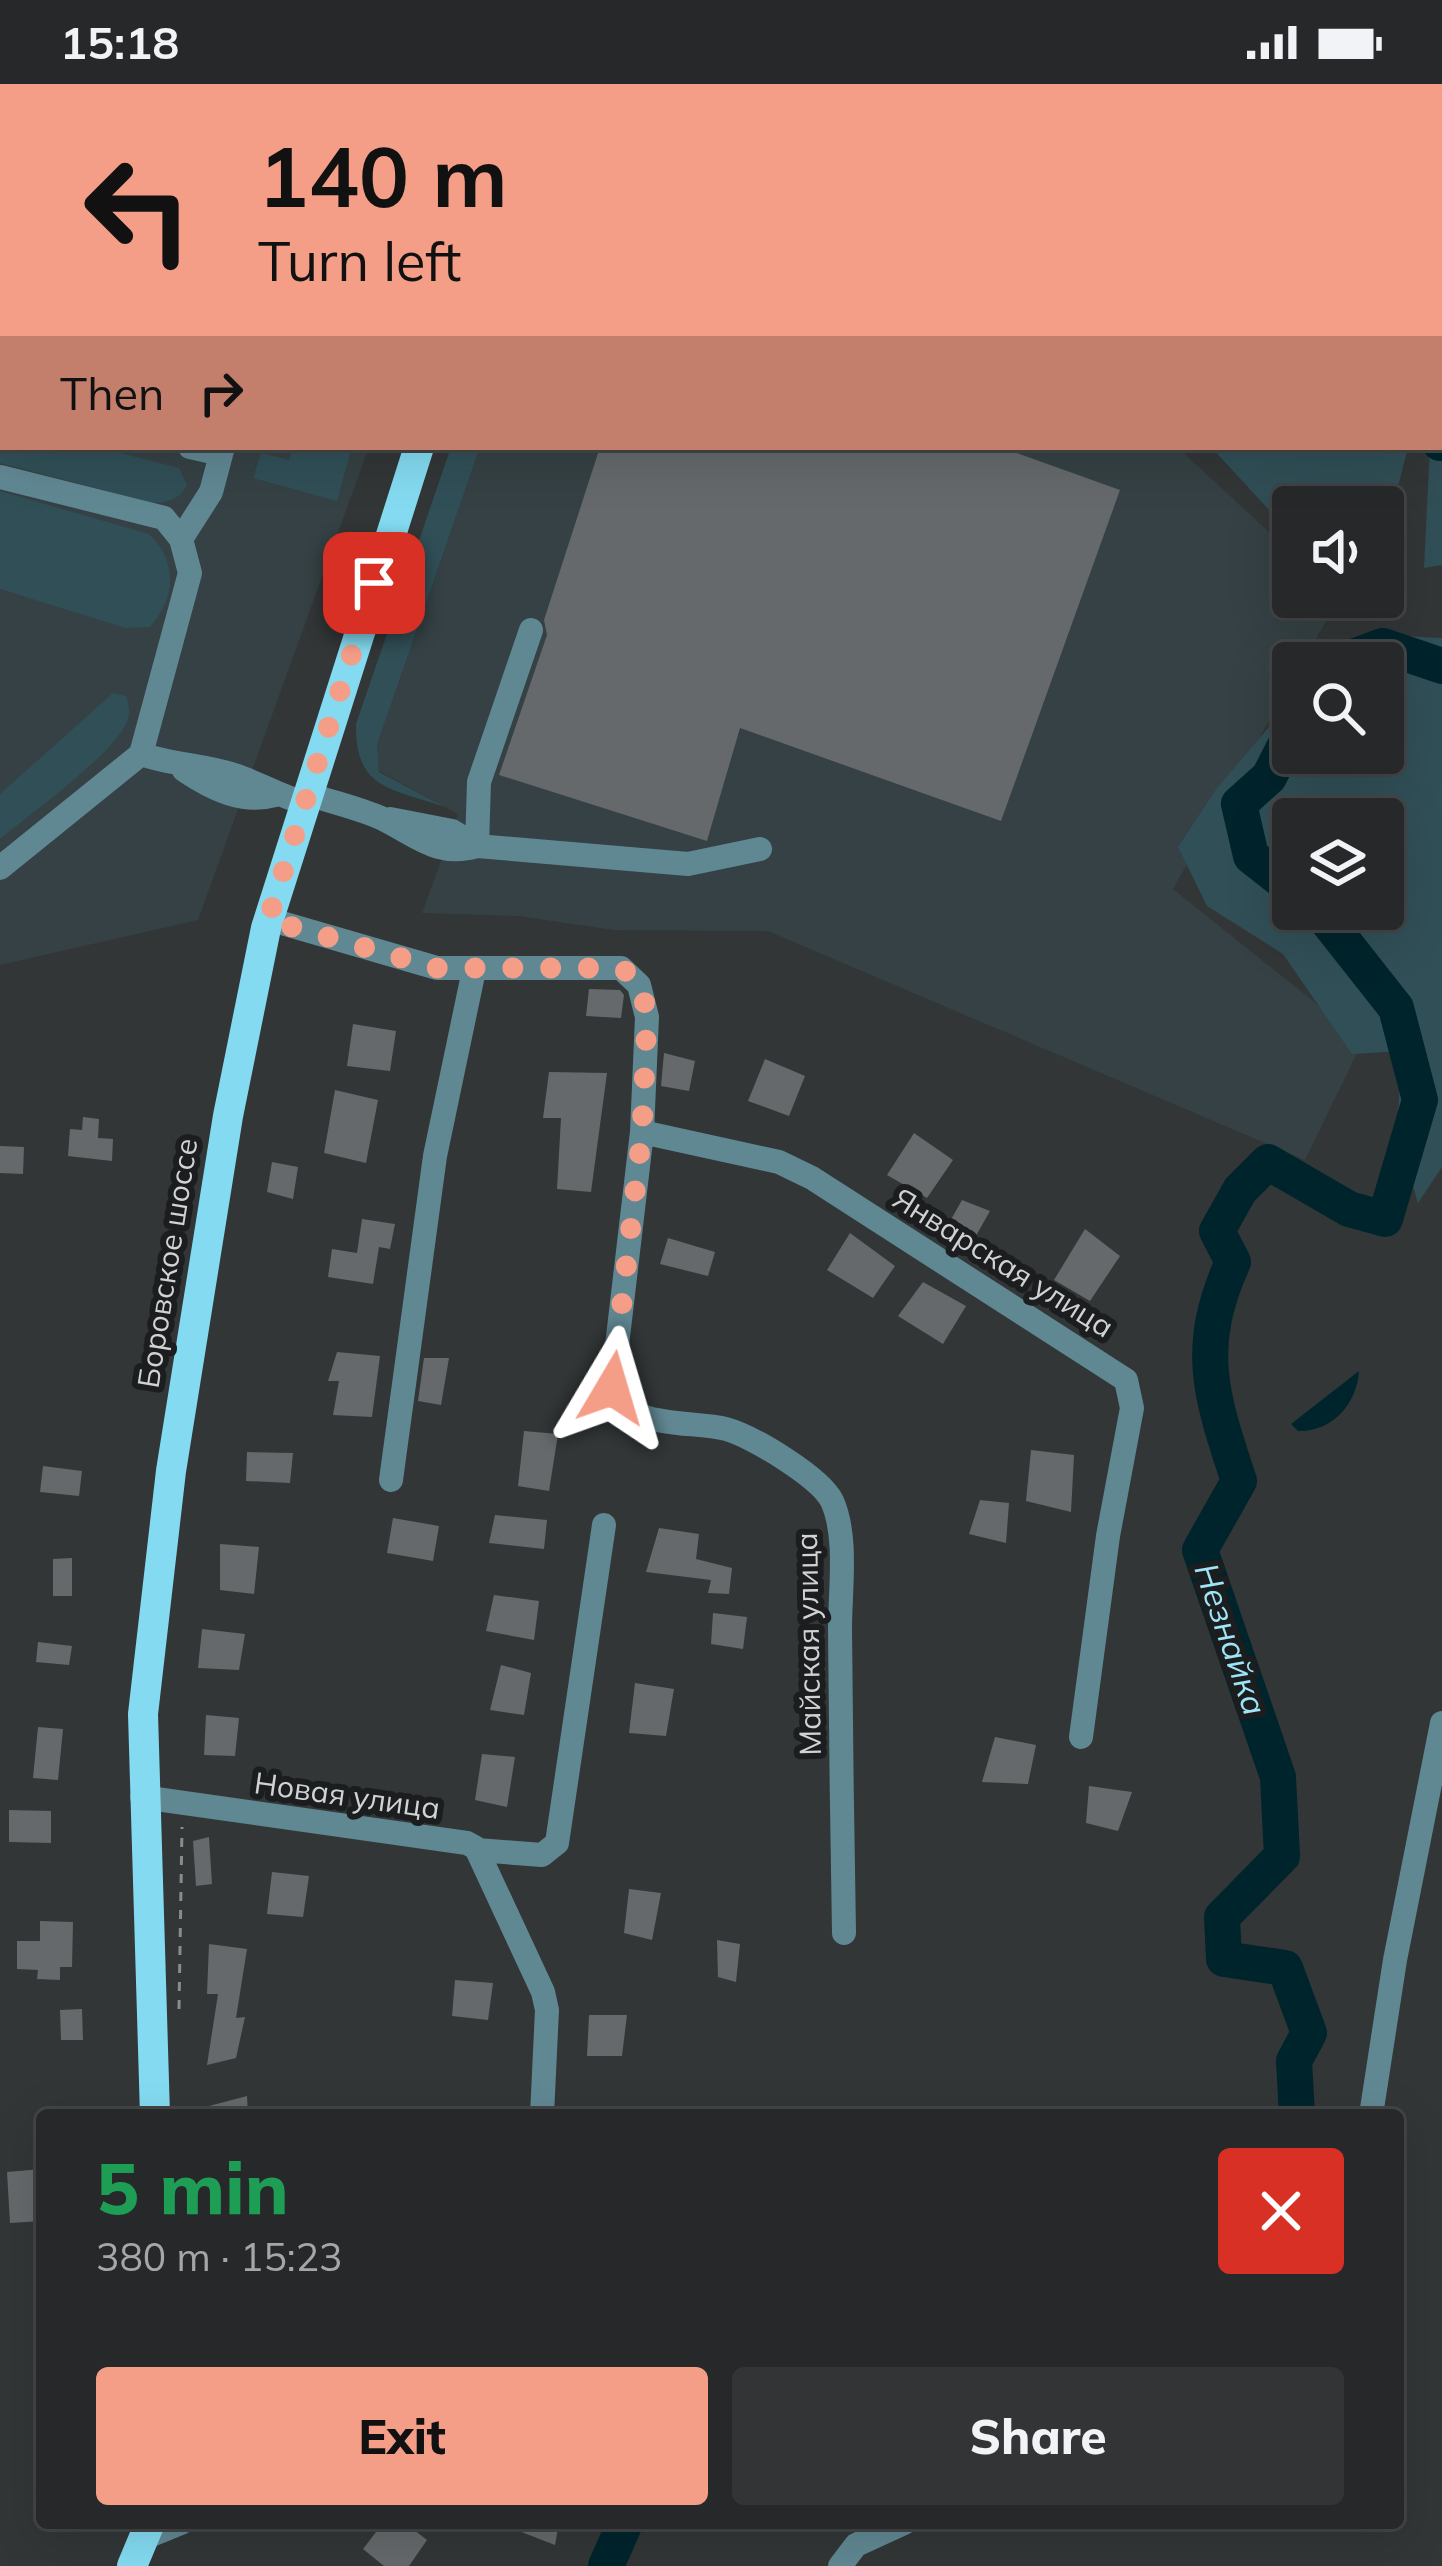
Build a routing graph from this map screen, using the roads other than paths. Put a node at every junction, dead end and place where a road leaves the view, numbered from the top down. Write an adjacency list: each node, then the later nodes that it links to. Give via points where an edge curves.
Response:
1 (222, 450): 4 (street, via 211,492)
2 (418, 450): 7 (main road, Боровское шоссе)
3 (0, 477): 4 (street, via 164,518)
4 (181, 539): 6 (street, via 190,573)
5 (531, 630): 8 (street, via 479,782)
6 (141, 754): 7 (street, via 226,793); 10 (street)
7 (296, 798): 8 (street, via 381,819 445,851); 11 (main road, Боровское шоссе)
8 (477, 846): 9 (street, via 688,865)
9 (760, 849)
10 (0, 868)
11 (268, 920): 12 (street, via 437,968); 18 (main road, Боровское шоссе, via 171,1471 146,1670)
12 (474, 970): 13 (street, Майская улица, via 632,974 645,998); 14 (street, via 435,1156)
13 (642, 1132): 17 (street, Январская улица, via 779,1162 812,1178 1126,1380 1132,1408); 20 (street, Майская улица, via 615,1398 634,1413 752,1440 822,1486 832,1502 840,1565)
14 (392, 1480)
15 (604, 1525): 19 (street, Новая улица, via 556,1843 542,1855)
16 (1442, 1723): 23 (street)
17 (1081, 1737)
18 (142, 1797): 19 (street, Новая улица); 21 (main road, Боровское шоссе)
19 (477, 1850): 22 (street, via 543,1992)
20 (844, 1934)
21 (155, 2109)
22 (542, 2109)
23 (1372, 2109)
24 (891, 2529): 25 (street, via 856,2545)
25 (840, 2566)

